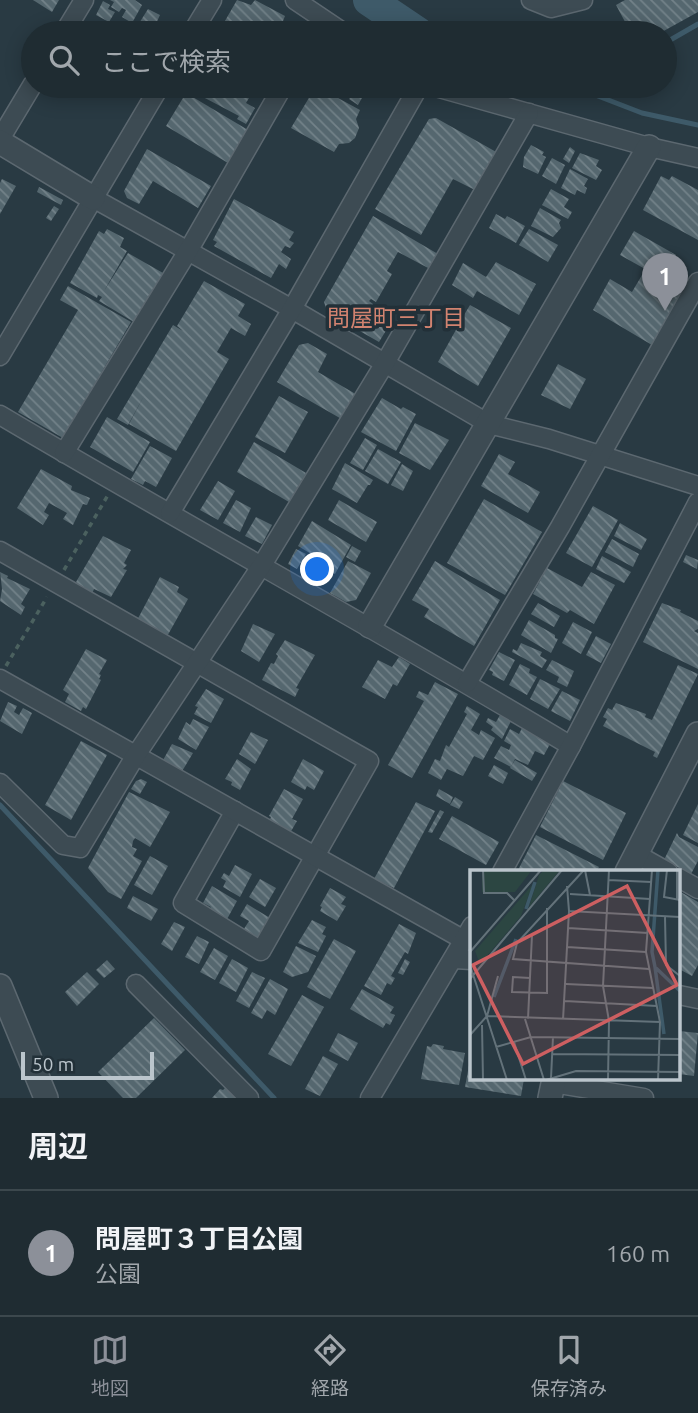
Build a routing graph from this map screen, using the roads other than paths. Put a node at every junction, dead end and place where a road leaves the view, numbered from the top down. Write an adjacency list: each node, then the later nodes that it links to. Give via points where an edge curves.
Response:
1 (84, 0): 6 (street)
2 (212, 0): 7 (street)
3 (295, 0): 8 (street)
4 (531, 0): 5 (street, via 551,8)
5 (583, 0)
6 (71, 21)
7 (199, 21)
8 (314, 21)
9 (25, 98): 15 (street)
10 (153, 98): 18 (street)
11 (276, 98): 19 (street)
12 (412, 98): 21 (street)
13 (471, 98): 14 (street)
14 (529, 113): 16 (street); 23 (street)
15 (0, 141): 18 (street)
16 (649, 147): 17 (street); 25 (street)
17 (698, 158)
18 (93, 198): 19 (street); 22 (street)
19 (188, 250): 21 (street); 26 (street)
20 (698, 282): 27 (street)
21 (292, 309): 23 (street); 30 (street)
22 (0, 356)
23 (385, 363): 25 (street); 32 (street)
24 (0, 415): 26 (street)
25 (489, 424): 27 (street); 33 (street)
26 (64, 453): 30 (street)
27 (601, 454): 28 (street); 36 (street)
28 (698, 486)
29 (698, 502): 38 (street)
30 (170, 513): 32 (street)
31 (0, 551): 34 (street)
32 (262, 565): 33 (street); 34 (street)
33 (370, 626): 36 (street)
34 (196, 663): 39 (street); 42 (street, via 369,761)
35 (0, 679): 39 (street)
36 (467, 683): 38 (street)
37 (698, 734): 43 (street)
38 (571, 746): 44 (street)
39 (136, 755): 40 (street, via 80,848 63,845); 41 (street)
40 (0, 783)
41 (235, 811): 42 (street); 42 (street, via 183,904 261,951)
42 (315, 856): 48 (street)
43 (631, 863): 45 (street)
44 (503, 870)
45 (660, 870)
46 (680, 879): 47 (street)
47 (698, 889)
48 (468, 933): 49 (street)
49 (454, 959): 50 (street); 58 (street)
50 (470, 960)
51 (136, 984): 57 (street)
52 (0, 986): 56 (street)
53 (680, 995): 54 (street)
54 (698, 999)
55 (552, 1087): 59 (street)
56 (46, 1098)
57 (249, 1098)
58 (370, 1098)
59 (644, 1098)

